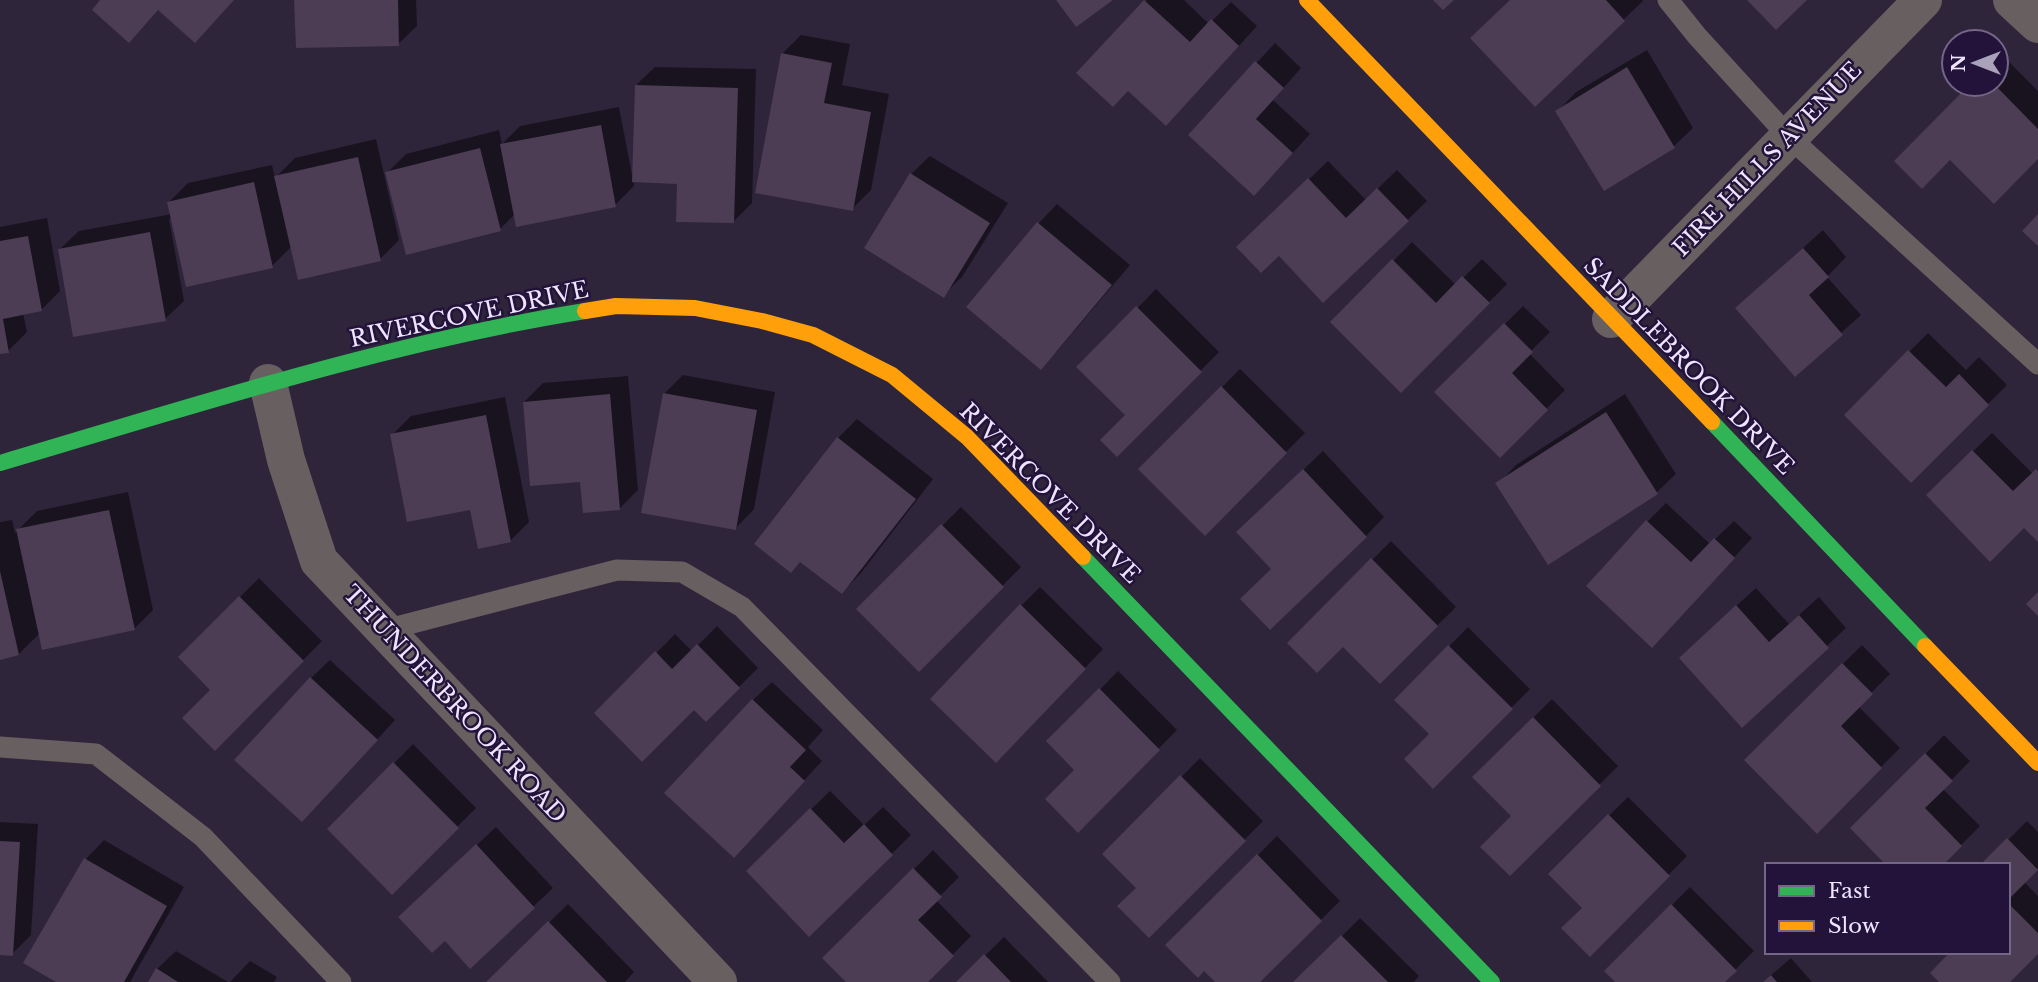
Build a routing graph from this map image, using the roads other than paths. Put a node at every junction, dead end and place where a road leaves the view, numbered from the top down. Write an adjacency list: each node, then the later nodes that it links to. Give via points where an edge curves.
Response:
1 (1307, 0): 7 (street, SADDLEBROOK DRIVE)
2 (1668, 0): 6 (lane)
3 (1923, 0): 6 (street, FIRE HILLS AVENUE)
4 (2012, 0): 5 (street)
5 (2038, 24)
6 (1789, 137): 7 (street, FIRE HILLS AVENUE); 8 (lane)
7 (1611, 319): 13 (street, SADDLEBROOK DRIVE)
8 (2038, 364)
9 (268, 383): 10 (street, RIVERCOVE DRIVE); 11 (street, THUNDERBROOK ROAD, via 286,460 319,561); 17 (street, RIVERCOVE DRIVE, via 510,323 616,306 695,309 813,335 892,376 967,437)
10 (0, 463)
11 (385, 630): 15 (street, THUNDERBROOK ROAD); 16 (lane, via 617,570 682,572 742,607)
12 (0, 747): 14 (lane, via 96,754 203,837)
13 (2038, 763)
14 (341, 982)
15 (718, 982)
16 (1110, 982)
17 (1492, 982)

